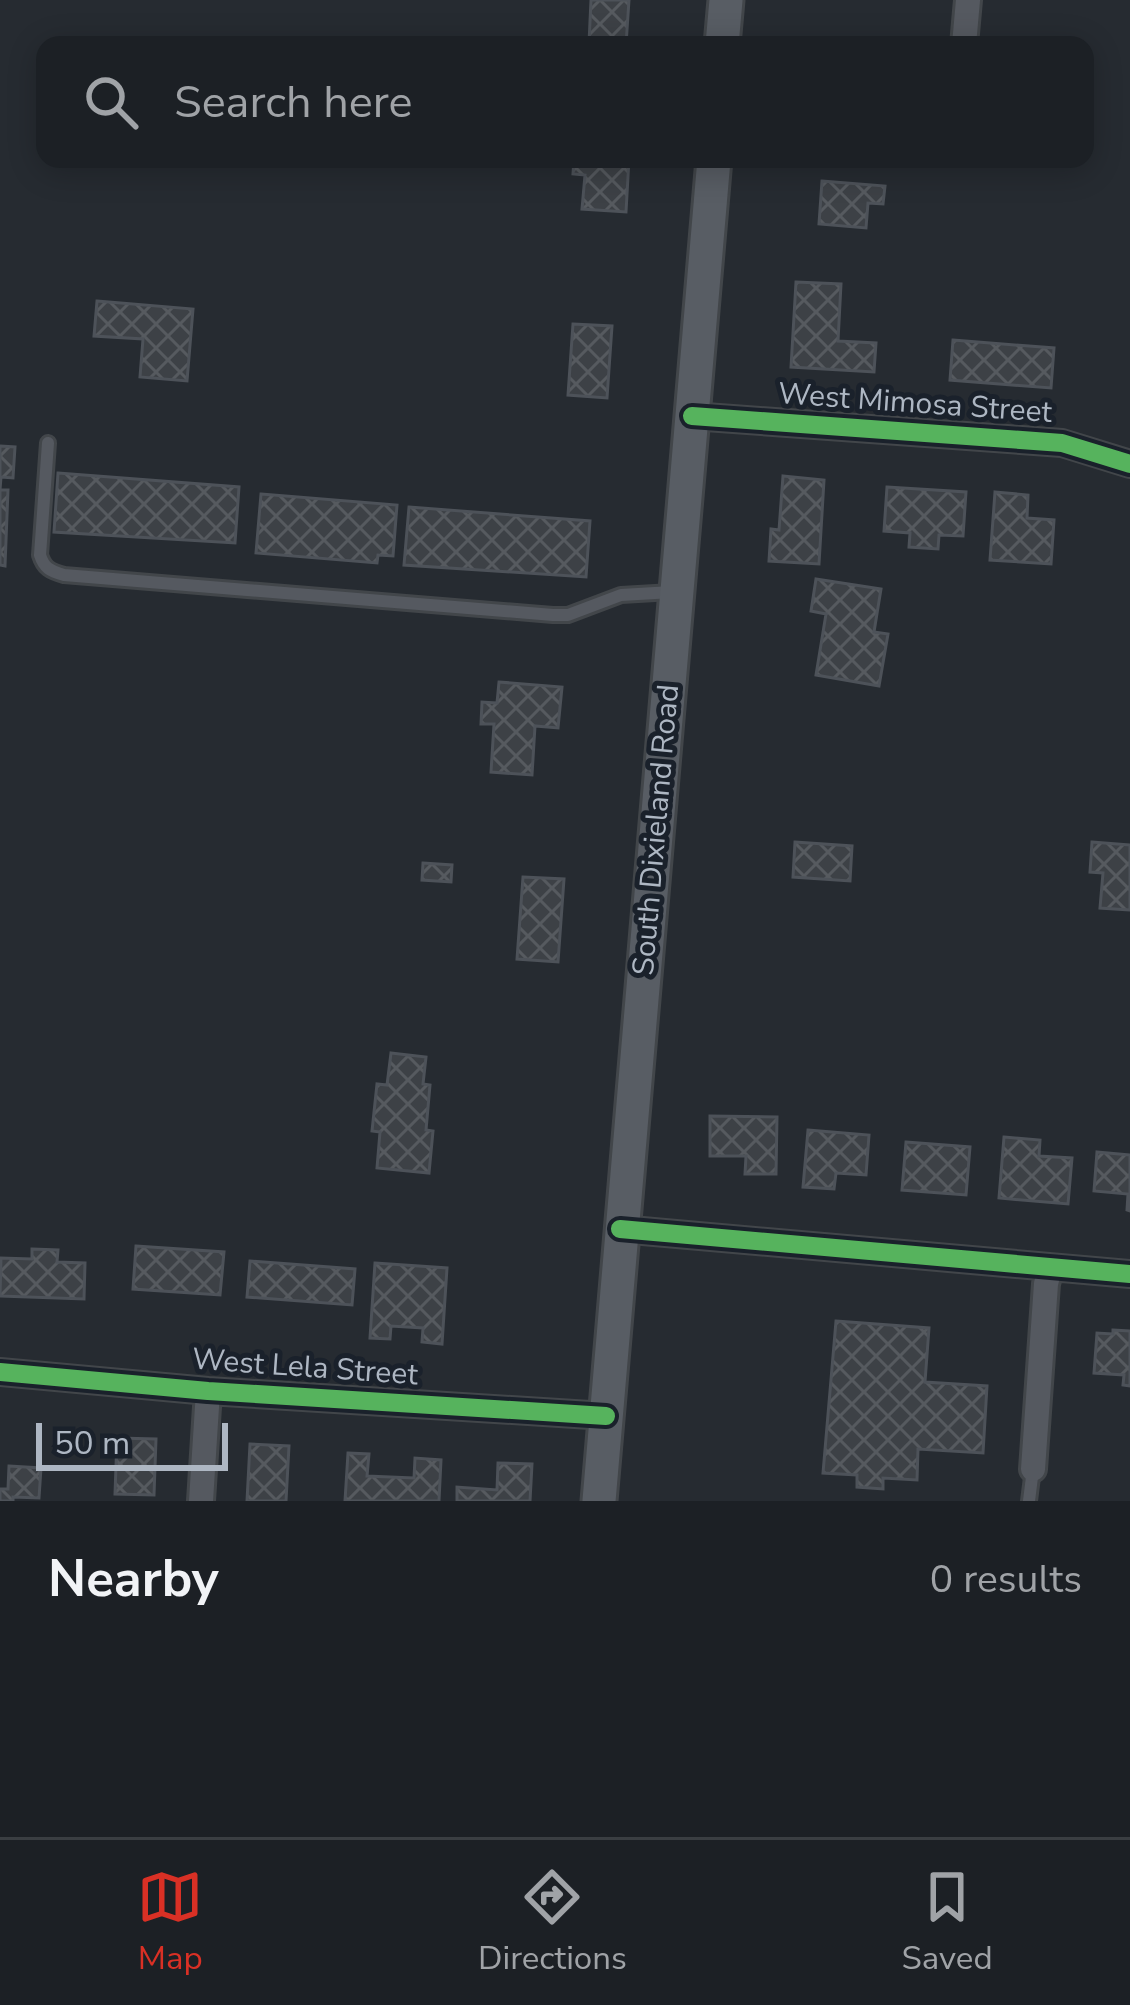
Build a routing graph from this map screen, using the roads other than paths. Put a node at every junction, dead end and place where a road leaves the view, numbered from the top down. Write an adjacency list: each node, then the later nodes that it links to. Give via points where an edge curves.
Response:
1 (725, 0): 3 (main road)
2 (968, 0): 4 (street)
3 (723, 36)
4 (965, 36)
5 (713, 168): 6 (main road, South Dixieland Road)
6 (692, 416): 8 (street, West Mimosa Street, via 1061,443); 9 (main road, South Dixieland Road)
7 (48, 443): 9 (lane, via 40,555 64,575 553,615 621,595)
8 (1130, 464)
9 (678, 592): 10 (main road, South Dixieland Road)
10 (620, 1229): 11 (street); 15 (main road, South Dixieland Road)
11 (1050, 1267): 12 (street); 16 (street)
12 (1130, 1274)
13 (0, 1372): 14 (street, West Lela Street)
14 (208, 1391): 15 (street, West Lela Street); 18 (street)
15 (606, 1416): 17 (main road, South Dixieland Road)
16 (1033, 1469): 19 (lane)
17 (605, 1500)
18 (201, 1501)
19 (1029, 1501)

